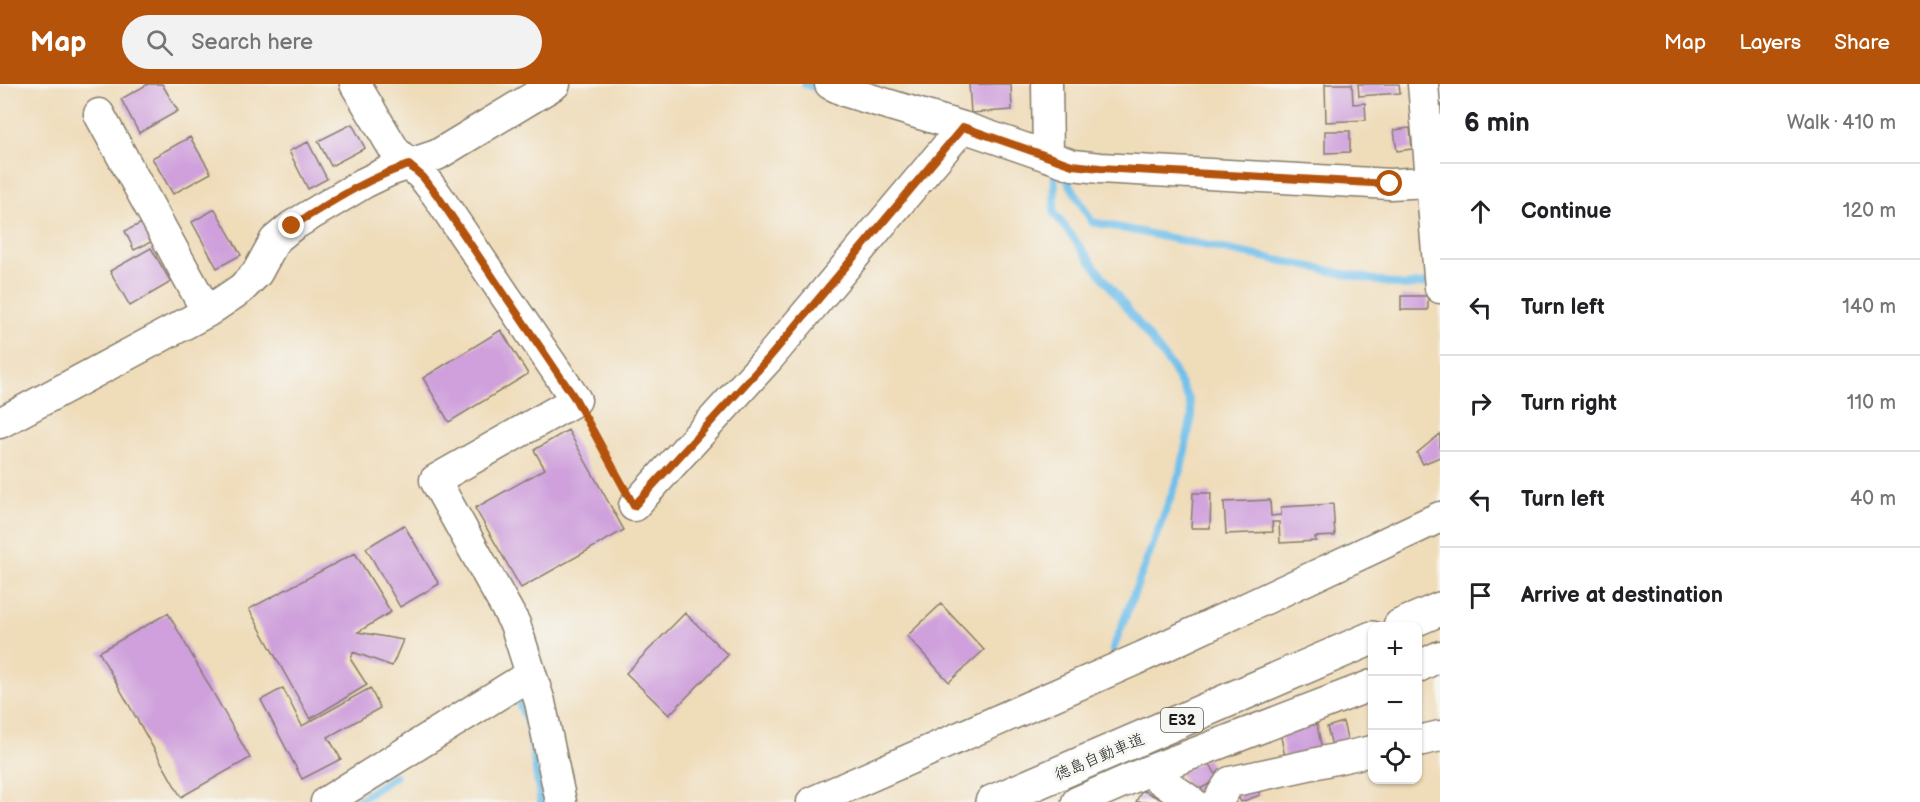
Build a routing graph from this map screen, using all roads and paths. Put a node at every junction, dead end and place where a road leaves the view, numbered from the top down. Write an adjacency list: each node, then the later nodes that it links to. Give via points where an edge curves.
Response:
1 (356, 84): 9 (street, via 395,151)
2 (555, 84): 9 (street, via 437,155)
3 (1047, 84): 8 (street)
4 (1423, 84): 10 (street)
5 (841, 86): 7 (street)
6 (99, 114): 12 (street)
7 (957, 134): 8 (street); 15 (street, via 768,359)
8 (1048, 156): 10 (street, via 1072,165 1100,168 1390,184)
9 (409, 165): 12 (street, via 364,183 292,226 276,240 257,273); 13 (street, via 437,195)
10 (1430, 182): 11 (street)
11 (1439, 272)
12 (207, 312): 14 (street)
13 (576, 400): 15 (path); 22 (street, via 435,480 515,624)
14 (0, 423)
15 (634, 506)
16 (1440, 517): 30 (street, via 1144,656)
17 (1440, 609): 18 (highway)
18 (1411, 622)
19 (1368, 640): 31 (highway, 徳島自動車道 / E32)
20 (1440, 656): 21 (street)
21 (1422, 665)
22 (531, 674): 28 (street); 29 (street)
23 (1368, 687): 27 (street)
24 (1440, 736): 25 (street)
25 (1422, 740)
26 (1368, 752): 34 (street, via 1230,782)
27 (1148, 771): 32 (street); 33 (street)
28 (326, 802)
29 (561, 802)
30 (812, 802)
31 (992, 802)
32 (1077, 802)
33 (1192, 802)
34 (1217, 802)

